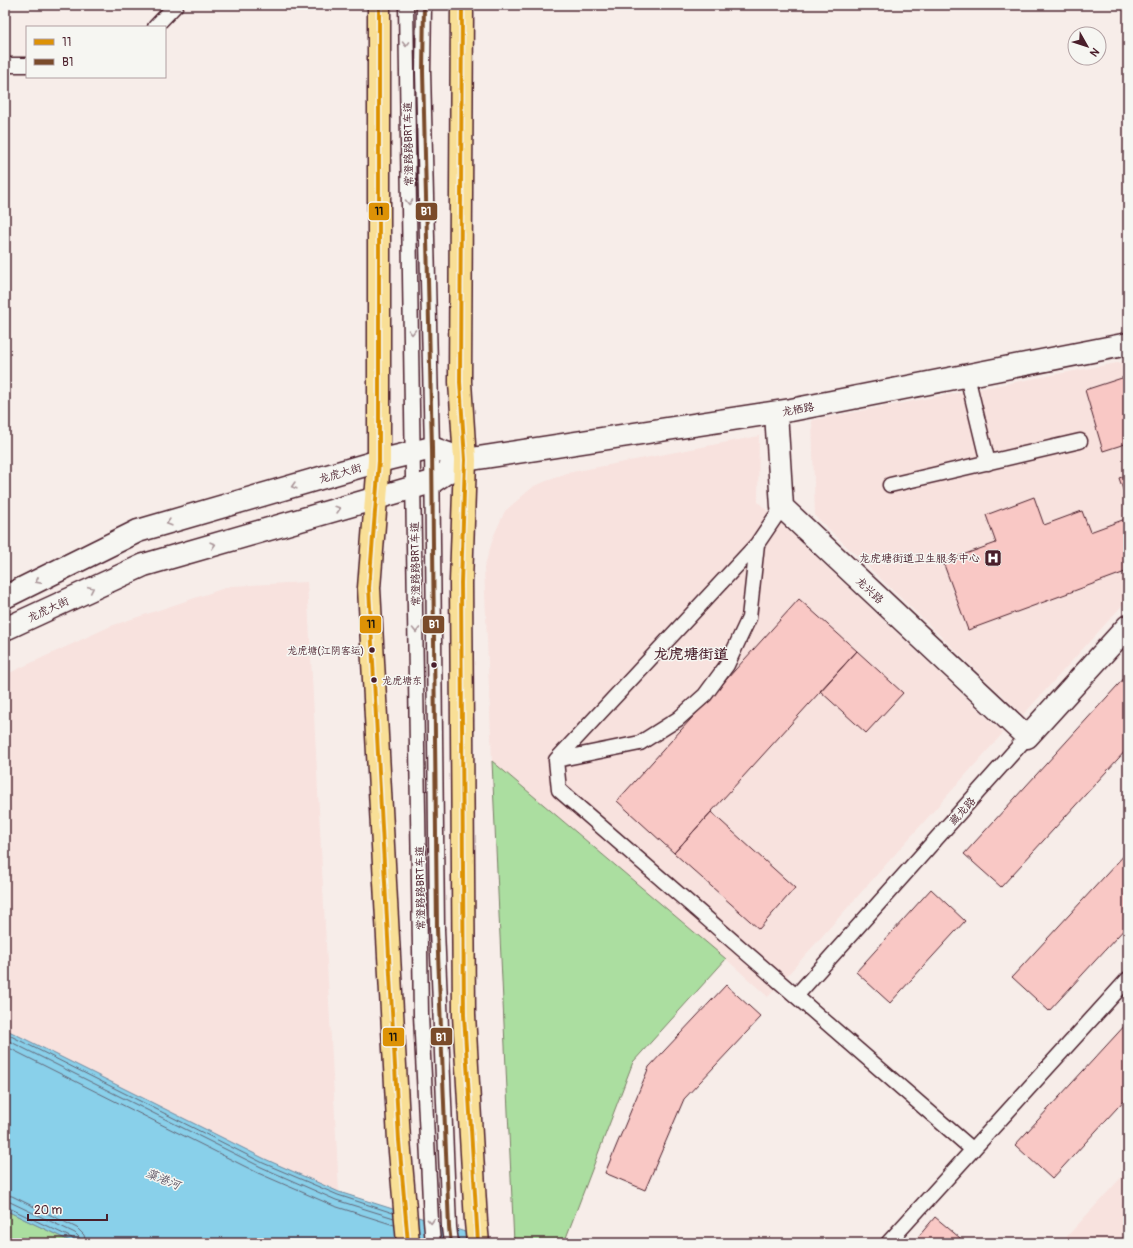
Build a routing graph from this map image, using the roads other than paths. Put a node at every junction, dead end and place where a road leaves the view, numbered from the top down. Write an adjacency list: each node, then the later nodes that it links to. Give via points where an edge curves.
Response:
1 (176, 5): 6 (lane)
2 (379, 5): 15 (main road)
3 (406, 5): 13 (lane, 常澄路路BRT车道, one-way to 13)
4 (424, 5): 13 (lane)
5 (462, 5): 14 (main road, via 460,382)
6 (156, 26)
7 (5, 65): 8 (lane)
8 (26, 65)
9 (1128, 344): 10 (street, 龙栖路)
10 (967, 376): 11 (street, 龙栖路); 16 (lane)
11 (776, 413): 14 (street, 龙栖路); 20 (street)
12 (1080, 441): 16 (lane)
13 (423, 450): 14 (street); 15 (street, 龙虎大街); 17 (lane); 17 (lane, 常澄路路BRT车道)
14 (465, 460): 17 (street, 龙虎大街); 30 (main road, via 461,583 464,1015)
15 (379, 461): 19 (main road); 22 (street, 龙虎大街, one-way to 22, via 138,531)
16 (988, 463): 18 (lane)
17 (423, 485): 19 (street, 龙虎大街); 32 (lane, 常澄路路BRT车道, one-way to 32, via 421,1007); 33 (lane, via 437,929)
18 (890, 485)
19 (376, 498): 24 (street, 龙虎大街, one-way to 19, via 144,565); 31 (main road, via 369,588 399,1132)
20 (782, 507): 21 (lane); 25 (street, 龙兴路)
21 (757, 544): 26 (lane); 26 (lane, via 749,618 727,665 705,695 678,719 640,743)
22 (5, 597)
23 (1128, 626): 25 (street, 藏龙路)
24 (5, 629)
25 (1027, 737): 28 (lane, 藏龙路)
26 (556, 760): 28 (lane, via 559,790)
27 (1128, 979): 29 (lane)
28 (796, 996): 29 (lane)
29 (973, 1150): 34 (lane)
30 (477, 1232)
31 (408, 1243)
32 (433, 1243)
33 (451, 1243)
34 (888, 1243)

